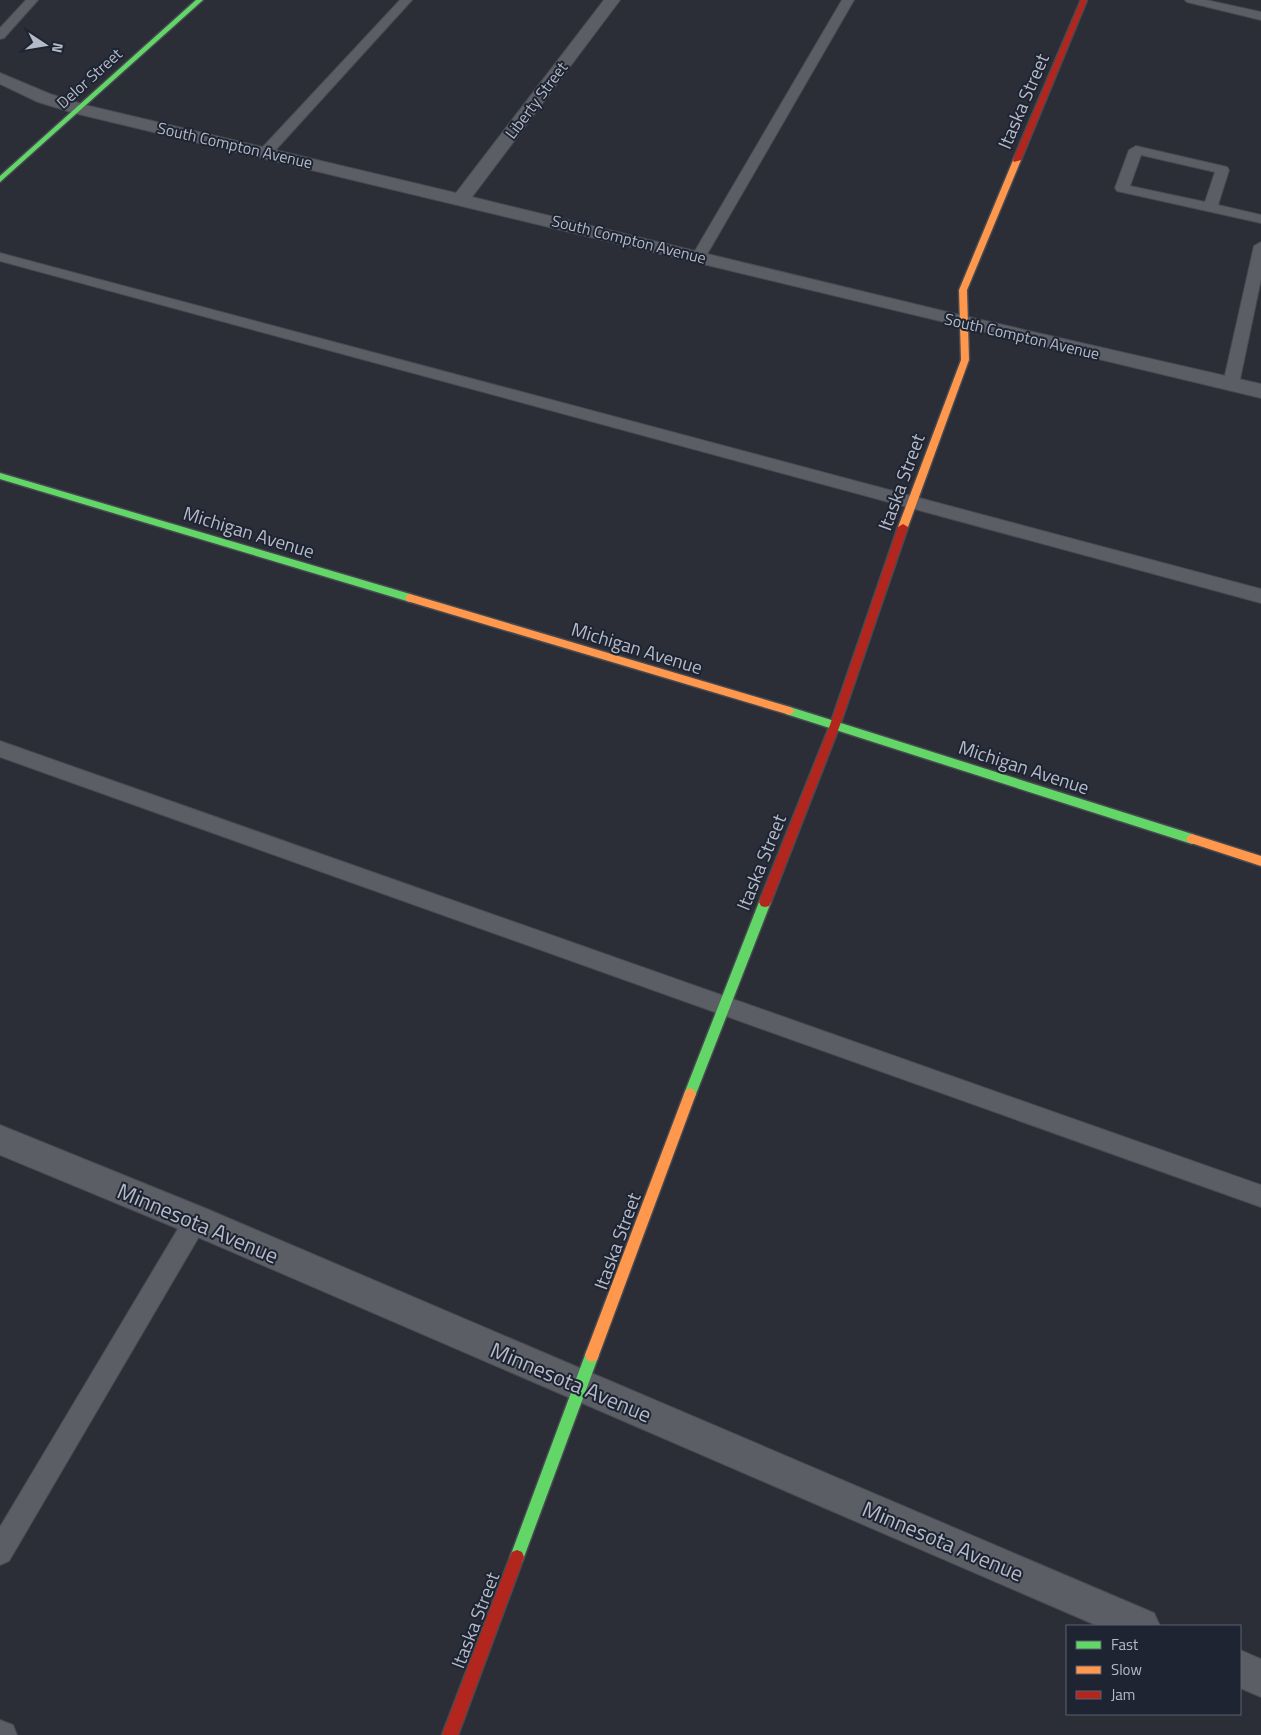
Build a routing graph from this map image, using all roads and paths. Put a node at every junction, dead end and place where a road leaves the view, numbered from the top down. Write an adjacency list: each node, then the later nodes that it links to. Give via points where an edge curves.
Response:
1 (32, 0): 9 (lane)
2 (200, 0): 11 (street, Delor Street)
3 (406, 0): 12 (lane)
4 (612, 0): 14 (street, Liberty Street)
5 (848, 0): 18 (lane)
6 (1084, 0): 20 (street, Itaska Street, via 963,290)
7 (1191, 0): 8 (lane)
8 (1261, 16)
9 (0, 35)
10 (0, 78): 11 (street, South Compton Avenue, via 44,98)
11 (80, 109): 12 (street, South Compton Avenue); 13 (street, Delor Street)
12 (266, 152): 14 (street, South Compton Avenue)
13 (0, 180)
14 (461, 199): 18 (street, South Compton Avenue)
15 (1210, 208): 15 (lane, via 1122,188 1136,150 1222,170); 16 (lane)
16 (1261, 219)
17 (1261, 246): 21 (lane)
18 (699, 256): 20 (street, South Compton Avenue)
19 (0, 257): 24 (lane)
20 (964, 322): 21 (street, South Compton Avenue); 24 (street, Itaska Street, via 965,360)
21 (1230, 384): 22 (street, South Compton Avenue)
22 (1261, 391)
23 (0, 476): 26 (street, Michigan Avenue)
24 (911, 503): 25 (lane); 26 (street, Itaska Street)
25 (1261, 596)
26 (835, 725): 28 (street, Michigan Avenue); 29 (street, Itaska Street)
27 (0, 749): 29 (lane)
28 (1261, 861)
29 (723, 1006): 31 (lane); 33 (street, Itaska Street)
30 (0, 1140): 32 (street, Minnesota Avenue)
31 (1261, 1196)
32 (196, 1220): 33 (street, Minnesota Avenue); 34 (lane)
33 (582, 1386): 35 (street, Minnesota Avenue); 38 (street, Itaska Street)
34 (0, 1552)
35 (1139, 1625)
36 (1241, 1669): 37 (street)
37 (1261, 1678)
38 (450, 1735)

